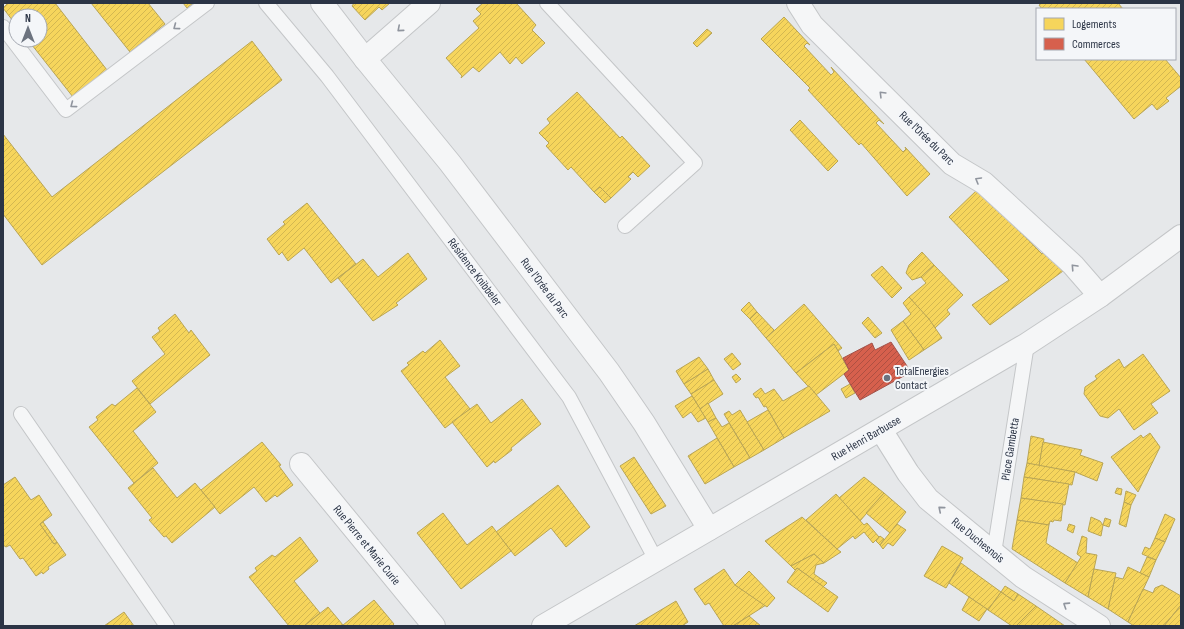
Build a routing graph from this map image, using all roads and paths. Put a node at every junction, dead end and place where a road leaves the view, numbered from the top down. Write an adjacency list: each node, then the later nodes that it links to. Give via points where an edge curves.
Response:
1 (207, 3): 7 (lane, one-way to 7, via 66,110)
2 (266, 3): 18 (lane, Résidence Knibbeler, via 327,76 560,383 579,413)
3 (322, 3): 8 (street, Rue l'Orée du Parc)
4 (429, 3): 8 (street, one-way to 8)
5 (547, 3): 9 (lane, via 695,163)
6 (798, 3): 11 (street, Rue l'Orée du Parc, one-way to 6, via 1073,265 984,183 952,164 812,25)
7 (3, 27)
8 (365, 59): 16 (street, Rue l'Orée du Parc, via 450,163 609,372 641,417)
9 (625, 226)
10 (1181, 236): 11 (street, Rue Henri Barbusse)
11 (1100, 296): 12 (street, Rue Henri Barbusse)
12 (1026, 344): 14 (street, Rue Henri Barbusse); 17 (lane, Place Gambetta)
13 (21, 414): 19 (lane)
14 (881, 430): 16 (street, Rue Henri Barbusse); 17 (street, Rue Duchesnois, one-way to 14, via 928,499 908,474)
15 (301, 464): 20 (street, Rue Pierre et Marie Curie)
16 (710, 529): 18 (street, Rue Henri Barbusse)
17 (994, 553): 22 (street, Rue Duchesnois, one-way to 17, via 1023,576)
18 (656, 560): 21 (street, Rue Henri Barbusse)
19 (167, 626)
20 (434, 626)
21 (543, 626)
22 (1099, 626)

